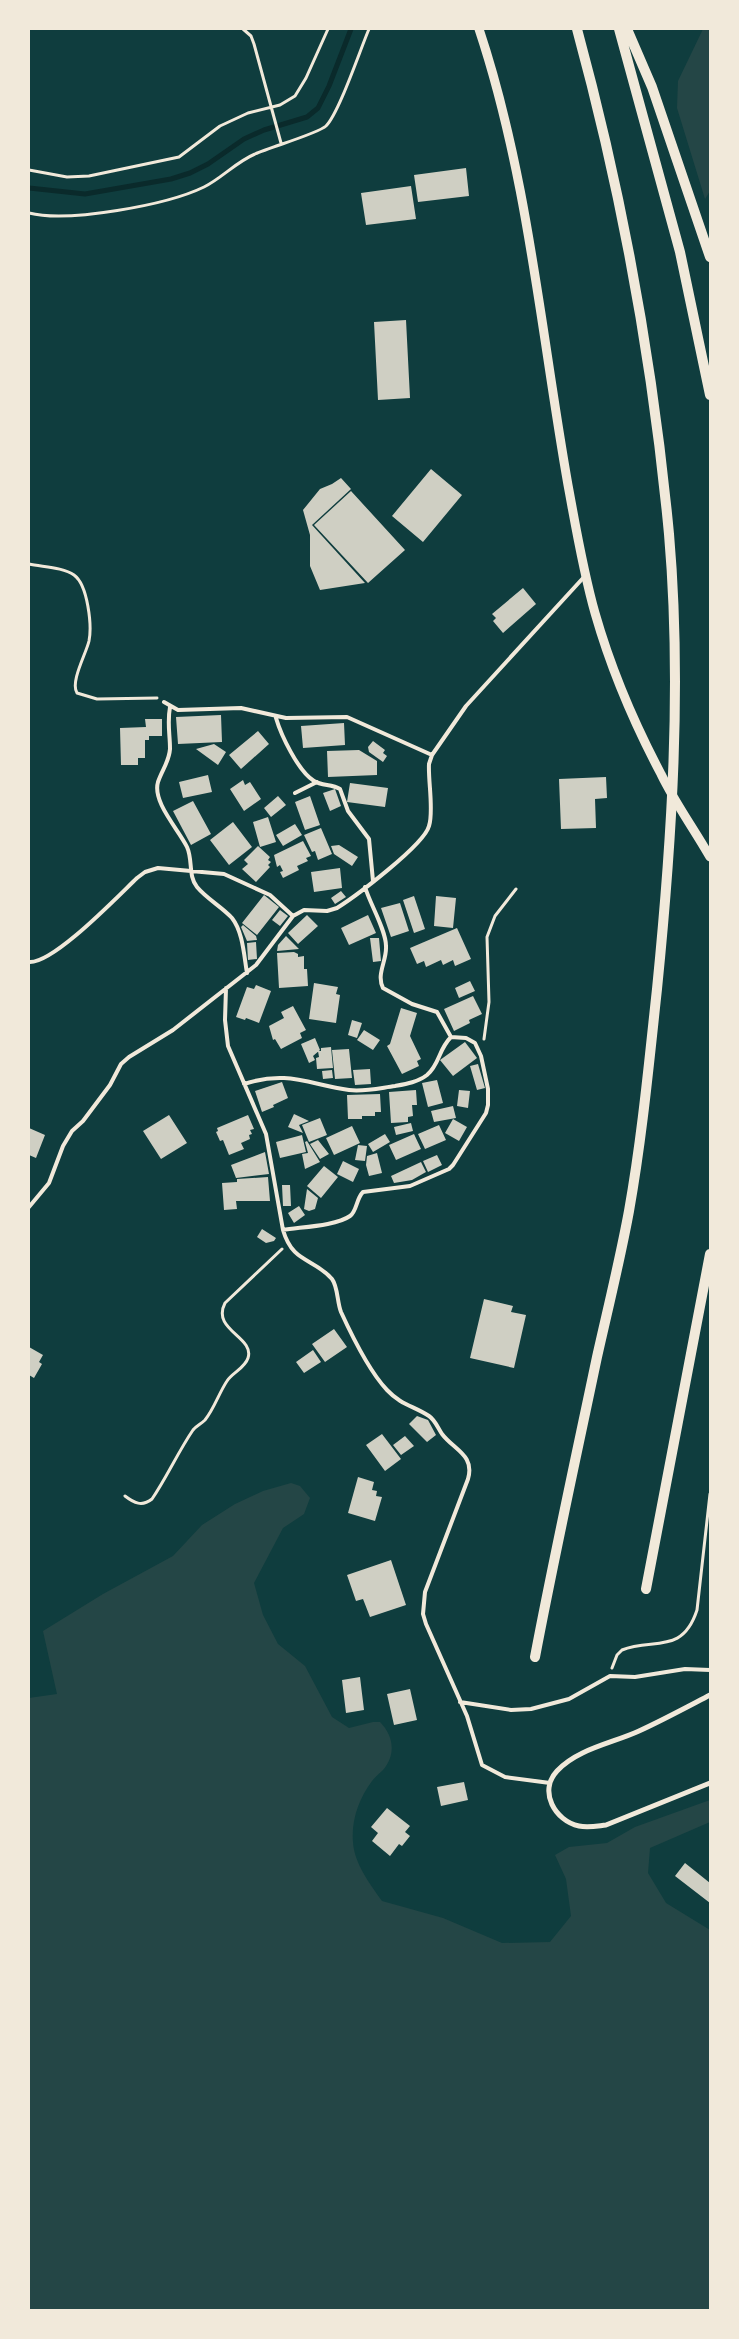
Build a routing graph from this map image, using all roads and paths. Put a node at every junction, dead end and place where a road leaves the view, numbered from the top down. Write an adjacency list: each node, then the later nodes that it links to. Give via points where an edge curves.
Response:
1 (243, 29): 8 (path, via 254,44)
2 (328, 29): 8 (path, via 300,90 288,101)
3 (369, 29): 9 (path, via 330,122 317,132)
4 (479, 29): 15 (street, via 495,78 516,166)
5 (578, 29): 41 (main road, via 606,144 650,374 669,537 674,738 662,932 629,1210)
6 (619, 29): 13 (main road, via 680,252)
7 (627, 29): 12 (main road, via 652,87)
8 (270, 109): 9 (path); 10 (path, via 248,113 220,126 188,151 169,160 78,177)
9 (281, 143): 11 (path, via 246,158 205,186 171,200 85,214 40,216)
10 (29, 170)
11 (29, 213)
12 (710, 257)
13 (710, 394)
14 (29, 564): 16 (path, via 68,572 82,587 90,630 87,649 74,683 77,693 96,699 155,698)
15 (586, 576): 19 (lane, via 466,706); 22 (street, via 622,692 661,776)
16 (164, 702): 17 (lane)
17 (170, 707): 18 (lane, via 178,710 249,708); 23 (lane, via 170,749 158,787 166,813 187,848)
18 (276, 718): 19 (lane, via 346,717); 20 (lane, via 285,741 306,774)
19 (432, 755): 24 (lane, via 429,764 431,815 427,833)
20 (317, 782): 21 (lane); 24 (lane, via 340,789 348,810 369,838)
21 (295, 793)
22 (710, 857)
23 (191, 872): 27 (lane, via 232,877 276,899); 28 (lane, via 158,868 145,872 57,952 36,963); 29 (lane, via 196,887 235,923 241,938)
24 (373, 880): 25 (lane)
25 (365, 887): 27 (lane, via 332,911 304,910); 31 (lane, via 385,940 386,959 380,980 383,988 412,1004 437,1012)
26 (516, 889): 32 (path, via 495,916 487,936 489,1002)
27 (293, 916): 29 (lane, via 264,957)
28 (29, 962)
29 (246, 973): 30 (lane)
30 (226, 988): 33 (lane, via 227,1040); 34 (lane, via 173,1030 121,1064 110,1085 62,1146 49,1183)
31 (451, 1037): 32 (lane, via 470,1039 478,1046); 33 (lane, via 440,1050 438,1062 431,1071 421,1079 405,1084 354,1090 277,1077)
32 (481, 1056): 35 (lane, via 488,1089 486,1113 453,1165 417,1184 364,1192 353,1213 344,1219)
33 (244, 1084): 35 (lane, via 266,1134)
34 (29, 1207)
35 (283, 1230): 36 (lane)
36 (288, 1244): 39 (path, via 222,1310 224,1321 246,1347 247,1360 229,1377 204,1421 192,1431 152,1499 135,1503); 45 (lane, via 297,1255 331,1278 341,1312 383,1385 398,1400 432,1417 443,1435 470,1464 468,1479 425,1592 423,1608 430,1635)
37 (710, 1254): 40 (main road)
38 (710, 1494): 43 (path, via 697,1610 692,1623 669,1642 622,1650 614,1660)
39 (125, 1496)
40 (646, 1589)
41 (535, 1657)
42 (710, 1670): 43 (lane)
43 (610, 1676): 45 (lane, via 569,1699 545,1707 511,1710)
44 (710, 1695): 46 (street, via 639,1732 575,1757 555,1772)
45 (460, 1702): 46 (lane, via 482,1765 505,1777)
46 (550, 1783): 47 (street, via 550,1798 556,1812 568,1822 595,1827)
47 (710, 1783)

